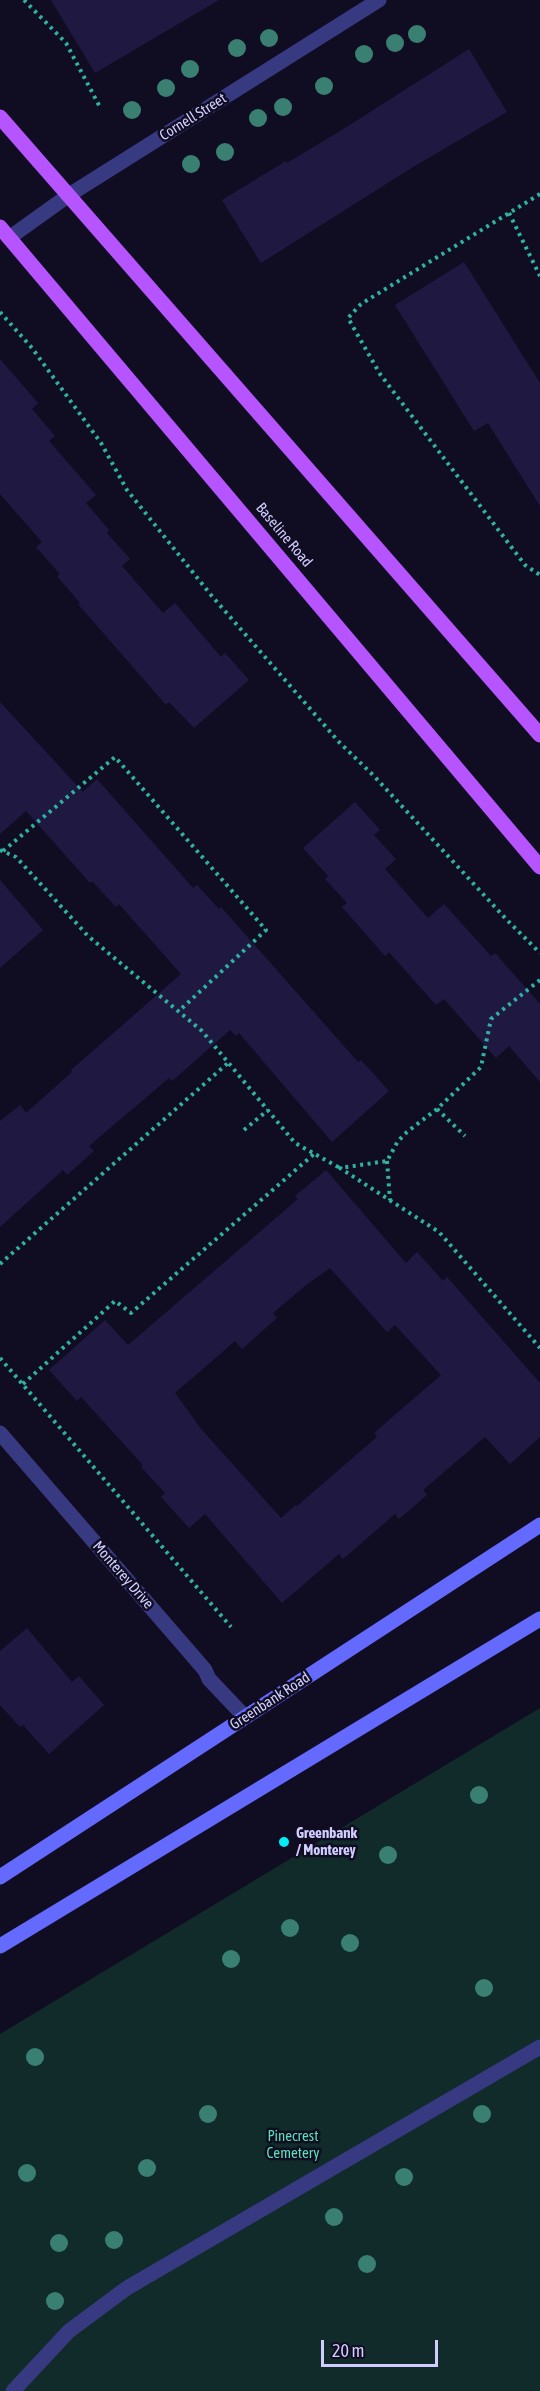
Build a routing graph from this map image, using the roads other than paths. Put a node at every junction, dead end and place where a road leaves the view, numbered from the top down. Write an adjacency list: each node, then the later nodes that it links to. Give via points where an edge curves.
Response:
1 (379, 0): 3 (street, Cornell Street)
2 (0, 117): 3 (main road)
3 (69, 195): 4 (street, Cornell Street); 5 (main road)
4 (5, 232): 6 (main road, Baseline Road)
5 (540, 735)
6 (540, 867)
7 (0, 1433): 10 (street, Monterey Drive)
8 (540, 1524): 10 (main road, Greenbank Road)
9 (540, 1619): 12 (main road)
10 (244, 1717): 11 (main road, Greenbank Road)
11 (0, 1877)
12 (0, 1946)
13 (540, 2047): 15 (street, via 127,2288 69,2331)
14 (0, 2386): 15 (street)
15 (13, 2391)

